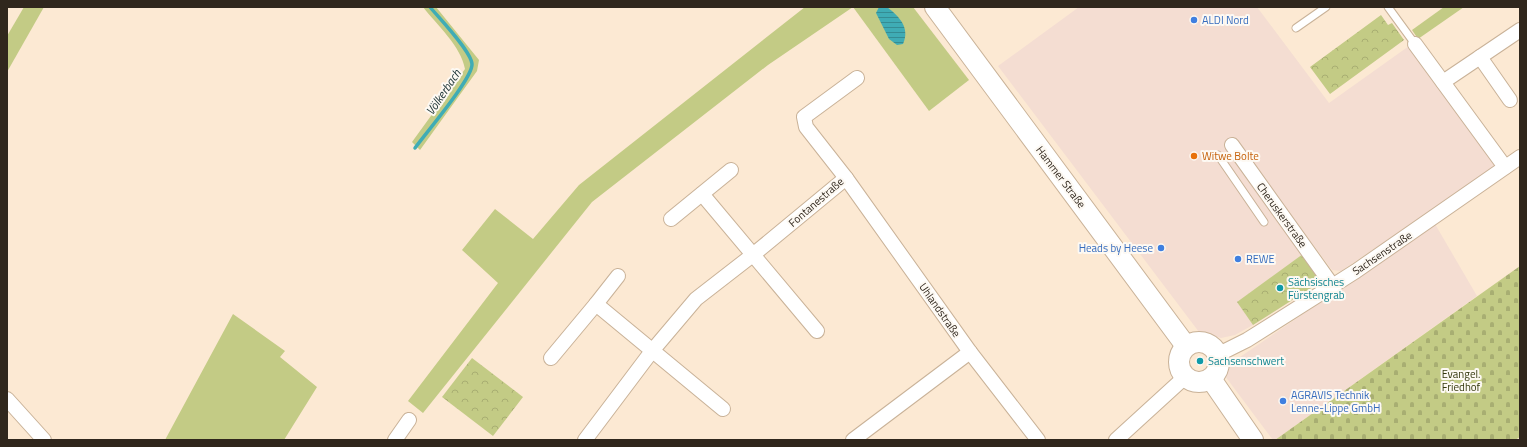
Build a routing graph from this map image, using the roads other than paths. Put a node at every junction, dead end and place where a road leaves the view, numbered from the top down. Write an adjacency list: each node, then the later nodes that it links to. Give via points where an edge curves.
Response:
1 (935, 7): 25 (main road, Hammer Straße)
2 (1326, 7): 4 (lane)
3 (1388, 7): 6 (lane)
4 (1296, 28)
5 (1520, 30): 7 (street)
6 (1415, 44): 9 (street)
7 (1480, 57): 9 (street); 10 (street)
8 (856, 78): 16 (street, Fontanestraße, via 804,117 806,126)
9 (1442, 82): 14 (street)
10 (1510, 100)
11 (1232, 146): 22 (street, Cheruskerstraße)
12 (1218, 155): 19 (lane)
13 (1520, 157): 14 (street, Sachsenstraße)
14 (1505, 167): 22 (street, Sachsenstraße)
15 (731, 170): 17 (street)
16 (846, 178): 20 (street, Fontanestraße); 27 (street, Uhlandstraße)
17 (702, 194): 18 (street); 20 (street)
18 (671, 219)
19 (1264, 222)
20 (754, 254): 24 (street); 26 (street, Fontanestraße, via 696,299)
21 (618, 276): 23 (street)
22 (1332, 285): 28 (street, Sachsenstraße, via 1247,340)
23 (596, 304): 26 (street); 29 (street)
24 (817, 331)
25 (1186, 346): 28 (main road, via 1205,342); 30 (main road, via 1179,358 1179,366)
26 (652, 351): 33 (street); 37 (street, Fontanestraße)
27 (970, 352): 38 (street); 39 (street, Uhlandstraße)
28 (1218, 354): 31 (main road, via 1219,368)
29 (551, 358)
30 (1185, 377): 31 (main road, via 1199,383); 40 (street)
31 (1211, 379): 41 (main road)
32 (7, 399): 36 (street)
33 (723, 409)
34 (409, 420): 35 (street)
35 (398, 439)
36 (44, 440)
37 (585, 440)
38 (853, 440)
39 (1038, 440)
40 (1116, 440)
41 (1253, 440)

